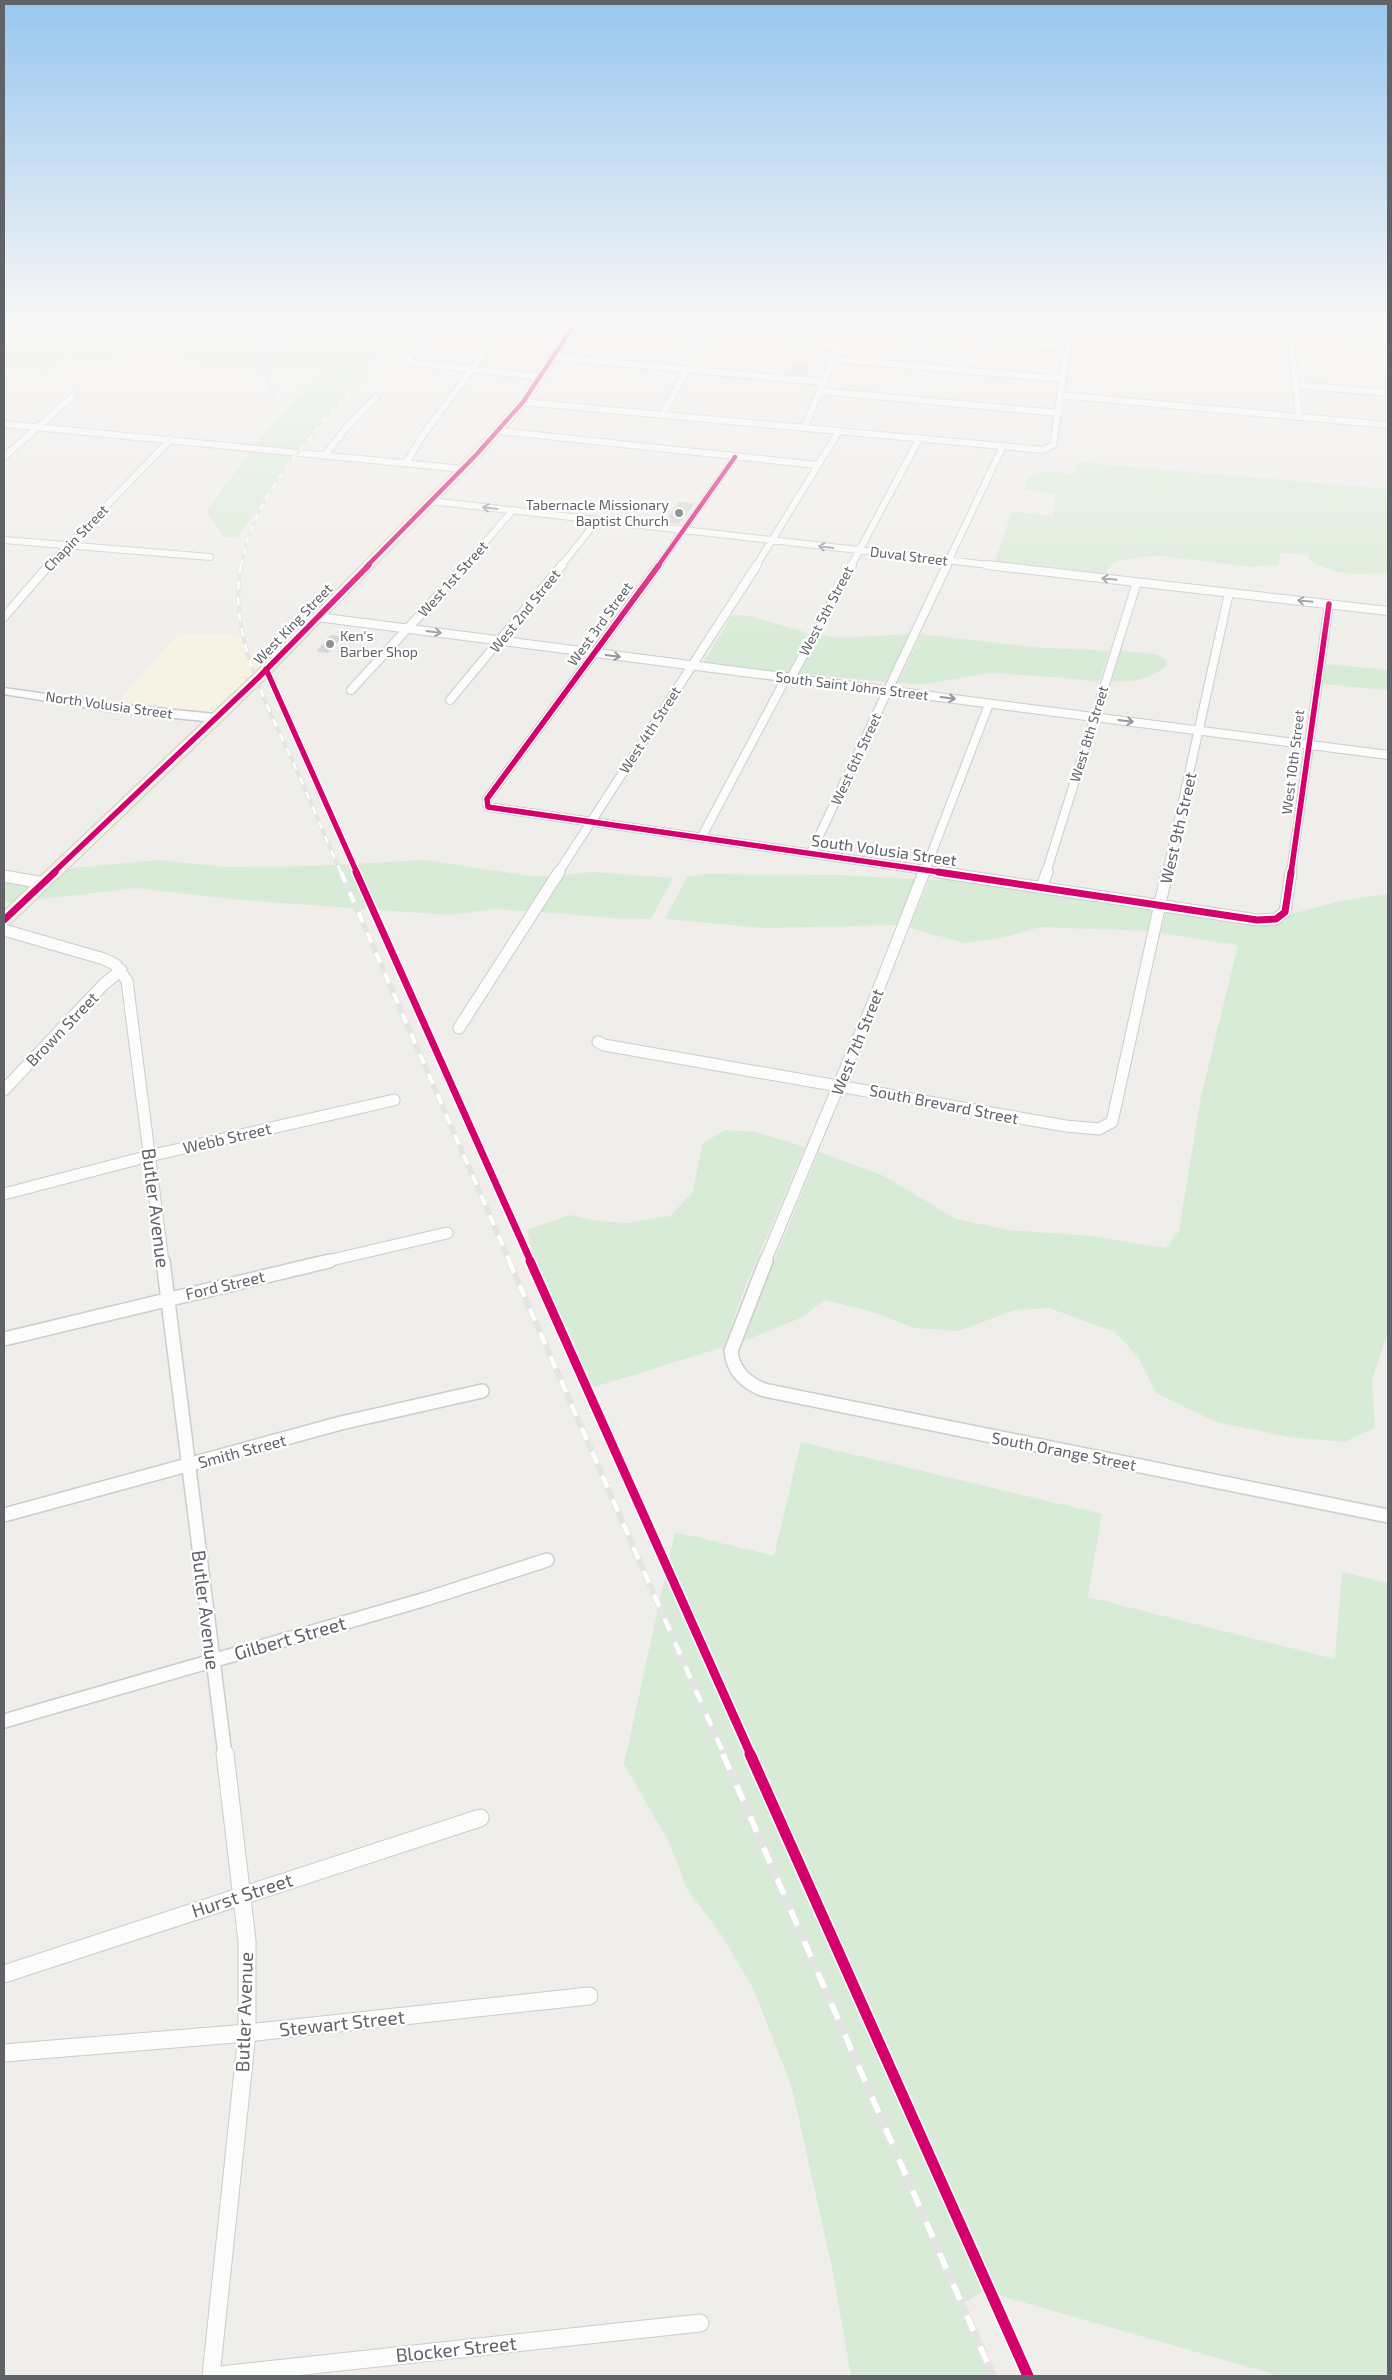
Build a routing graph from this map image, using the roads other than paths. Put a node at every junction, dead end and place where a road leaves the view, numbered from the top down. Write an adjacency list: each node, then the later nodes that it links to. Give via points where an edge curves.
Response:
1 (28, 435): 15 (street)
2 (127, 435): 10 (street)
3 (340, 435): 13 (street)
4 (423, 435): 16 (street)
5 (494, 435): 18 (main road, West King Street)
6 (535, 435): 14 (street)
7 (836, 435): 17 (street, West 4th Street)
8 (880, 435): 11 (street)
9 (1055, 435): 12 (street, via 1053,445 1048,449)
10 (171, 439): 13 (street); 25 (street, Chapin Street)
11 (919, 439): 12 (street); 26 (street, West 5th Street)
12 (1002, 446): 28 (street, West 6th Street)
13 (326, 454): 16 (street)
14 (736, 457): 17 (street); 22 (street, West 3rd Street)
15 (4, 458)
16 (406, 463): 18 (street)
17 (818, 465): 24 (street, West 4th Street)
18 (463, 469): 19 (main road, West King Street)
19 (430, 501): 20 (street, Duval Street, one-way to 19); 34 (main road, West King Street)
20 (512, 511): 21 (street, Duval Street); 35 (street, West 1st Street)
21 (597, 520): 22 (street, Duval Street); 36 (street, West 2nd Street)
22 (684, 531): 24 (street, Duval Street); 37 (street, West 3rd Street)
23 (4, 540): 25 (street)
24 (770, 540): 26 (street, Duval Street, one-way to 24); 38 (street, West 4th Street, via 729,611)
25 (65, 546): 27 (street); 33 (street, Chapin Street)
26 (859, 551): 28 (street, Duval Street); 39 (street, West 5th Street)
27 (210, 557)
28 (949, 561): 29 (street, Duval Street, one-way to 28); 41 (street, West 6th Street)
29 (1137, 582): 30 (street, Duval Street); 45 (street, West 8th Street)
30 (1229, 593): 31 (street, Duval Street, one-way to 30); 47 (street, West 9th Street)
31 (1329, 604): 32 (street, Duval Street); 48 (street, West 10th Street)
32 (1388, 611)
33 (4, 617)
34 (316, 617): 35 (street, South Saint Johns Street); 46 (main road, West King Street)
35 (407, 628): 36 (street, South Saint Johns Street, one-way to 36); 40 (street, West 1st Street)
36 (500, 641): 37 (street, South Saint Johns Street); 43 (street, West 2nd Street)
37 (594, 654): 38 (street, South Saint Johns Street, one-way to 38); 50 (street, West 3rd Street, via 487,799)
38 (692, 666): 39 (street, South Saint Johns Street); 51 (street, West 4th Street)
39 (789, 678): 41 (street, South Saint Johns Street); 52 (street, West 5th Street)
40 (352, 690)
41 (889, 690): 44 (street, South Saint Johns Street, one-way to 44); 53 (street, West 6th Street)
42 (4, 691): 46 (main road, North Volusia Street, via 115,708)
43 (450, 700)
44 (989, 704): 45 (street, South Saint Johns Street); 54 (street, West 7th Street)
45 (1095, 717): 47 (street, South Saint Johns Street, one-way to 47); 57 (street, West 8th Street)
46 (215, 718): 56 (main road, West King Street)
47 (1200, 730): 48 (street, South Saint Johns Street); 58 (street, West 9th Street)
48 (1308, 744): 49 (street, South Saint Johns Street); 59 (street, West 10th Street, via 1285,912)
49 (1388, 755)
50 (488, 807): 51 (street, South Volusia Street, via 495,811)
51 (591, 823): 52 (street, South Volusia Street); 63 (street, West 4th Street)
52 (701, 838): 53 (street, South Volusia Street)
53 (811, 853): 54 (street, South Volusia Street)
54 (926, 870): 57 (street, South Volusia Street); 65 (street, West 7th Street)
55 (4, 876): 56 (street)
56 (44, 883): 60 (main road, West King Street)
57 (1042, 887): 58 (street, South Volusia Street)
58 (1160, 904): 59 (street, South Volusia Street, via 1257,920); 68 (street, West 9th Street)
59 (1276, 919)
60 (4, 920)
61 (4, 930): 62 (street, via 104,959)
62 (121, 970): 66 (street, Brown Street); 69 (street, Butler Avenue, via 127,981)
63 (459, 1028)
64 (598, 1042): 65 (street, South Brevard Street)
65 (839, 1085): 68 (street, South Brevard Street, via 1066,1126 1100,1128); 74 (street, West 7th Street, via 731,1351 732,1363)
66 (4, 1090)
67 (394, 1100): 69 (street, Webb Street)
68 (1112, 1122)
69 (150, 1156): 70 (street, Webb Street); 72 (street, Butler Avenue)
70 (4, 1194)
71 (447, 1233): 72 (street, Ford Street)
72 (168, 1298): 73 (street, Ford Street); 76 (street, Butler Avenue)
73 (4, 1339)
74 (742, 1378): 78 (street, South Orange Street, via 764,1390)
75 (482, 1391): 76 (street, Smith Street, via 359,1418)
76 (188, 1466): 77 (street, Smith Street); 80 (street, Butler Avenue)
77 (4, 1515)
78 (1388, 1516)
79 (547, 1560): 80 (street, Gilbert Street, via 426,1599)
80 (213, 1660): 81 (street, Gilbert Street); 83 (street, Butler Avenue)
81 (4, 1721)
82 (480, 1818): 83 (street, Hurst Street)
83 (244, 1894): 84 (street, Hurst Street); 86 (street, Butler Avenue)
84 (4, 1974)
85 (589, 1996): 86 (street, Stewart Street)
86 (247, 2033): 87 (street, Stewart Street); 89 (street, Butler Avenue)
87 (4, 2053)
88 (700, 2323): 89 (street, Blocker Street)
89 (211, 2376)

